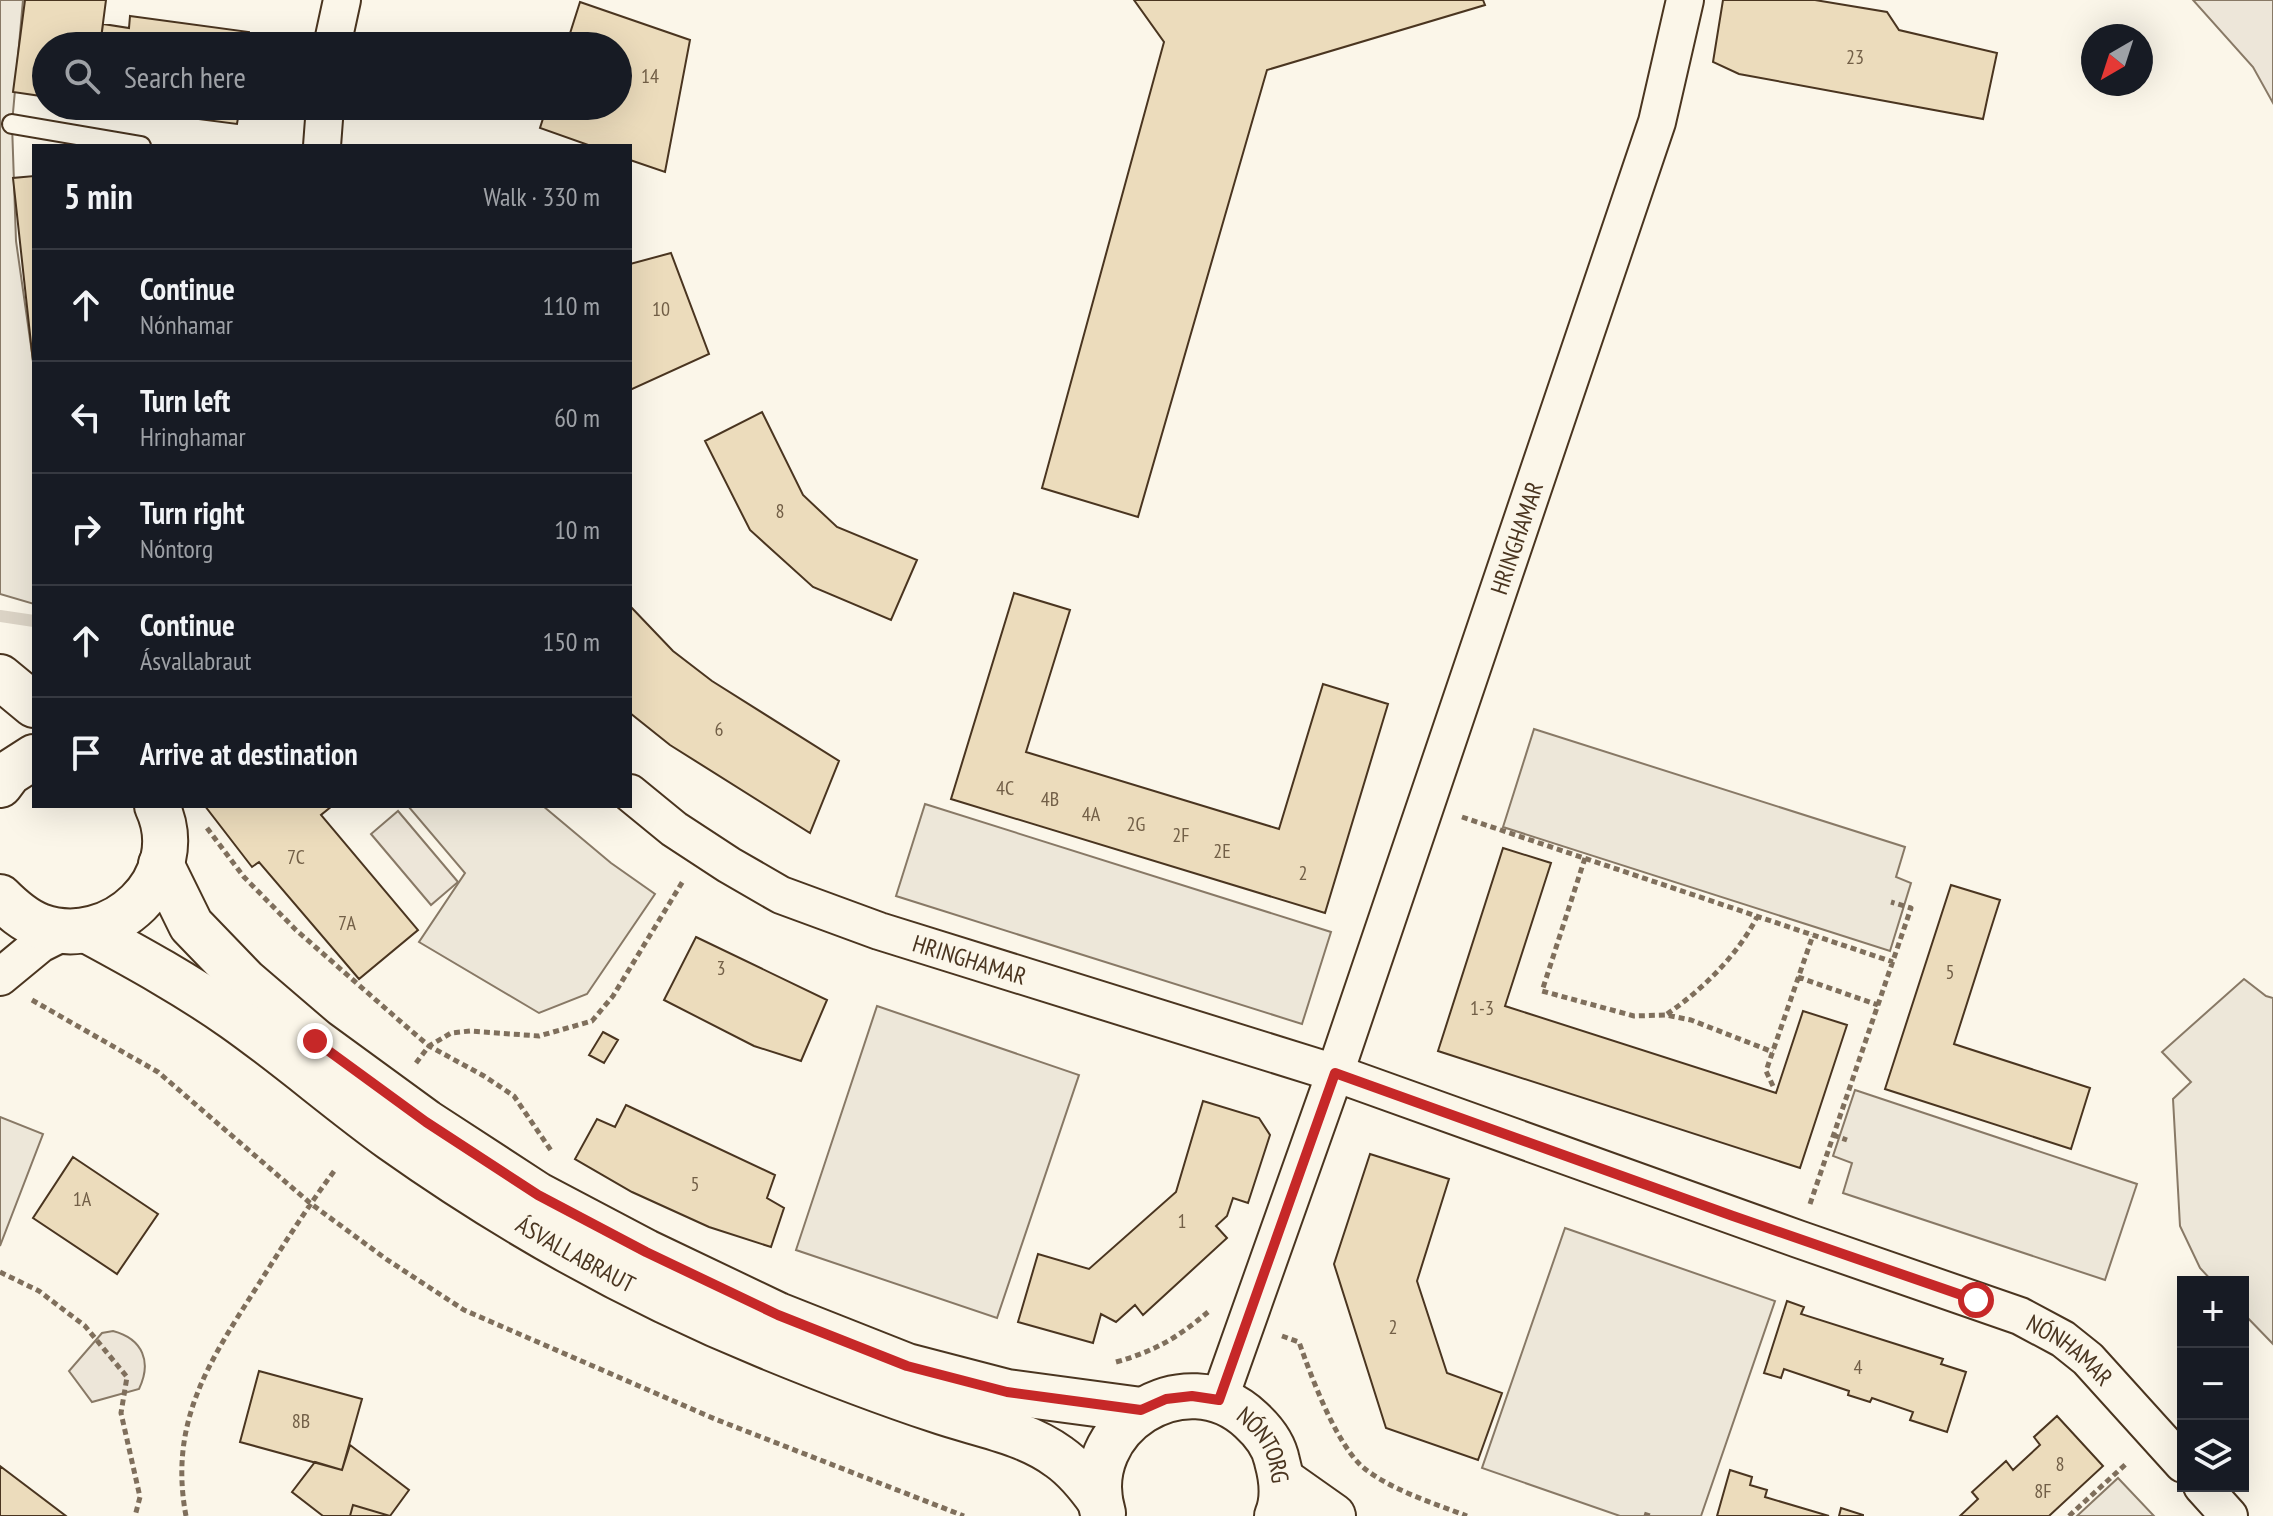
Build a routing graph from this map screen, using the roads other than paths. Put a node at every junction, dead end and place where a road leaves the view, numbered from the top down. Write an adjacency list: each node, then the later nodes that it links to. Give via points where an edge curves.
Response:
1 (342, 0): 3 (street)
2 (1685, 0): 18 (street, HRINGHAMAR, via 1657,122)
3 (335, 32)
4 (324, 120): 7 (street)
5 (12, 124): 6 (lane)
6 (129, 144)
7 (322, 144)
8 (0, 677): 9 (main road)
9 (32, 703)
10 (32, 758): 11 (main road)
11 (0, 785)
12 (632, 795): 18 (street, HRINGHAMAR, via 674,829 781,895 879,931)
13 (158, 808): 14 (main road, via 165,839)
14 (161, 864): 16 (main road, via 135,908 113,923); 20 (main road, ÁSVALLABRAUT, via 191,925 245,981 315,1041 538,1195 778,1315 907,1366 1007,1392)
15 (0, 898): 16 (main road, ÁSVALLABRAUT, via 40,926)
16 (76, 931): 17 (street, via 40,944); 24 (main road, ÁSVALLABRAUT, via 180,982 405,1148 607,1273 801,1360 1010,1432 1058,1455 1085,1479)
17 (0, 977)
18 (1335, 1073): 19 (street, HRINGHAMAR); 21 (street, NÓNHAMAR, via 2041,1326 2088,1359)
19 (1219, 1400): 20 (main road, NÓNTORG, via 1166,1399); 23 (main road, NÓNTORG, via 1243,1412 1262,1431 1276,1454)
20 (1141, 1410): 24 (main road, NÓNTORG, via 1107,1449 1100,1475)
21 (2177, 1457)
22 (2207, 1492): 26 (street)
23 (1279, 1498): 25 (main road)
24 (1102, 1509)
25 (1333, 1516)
26 (2229, 1516)

